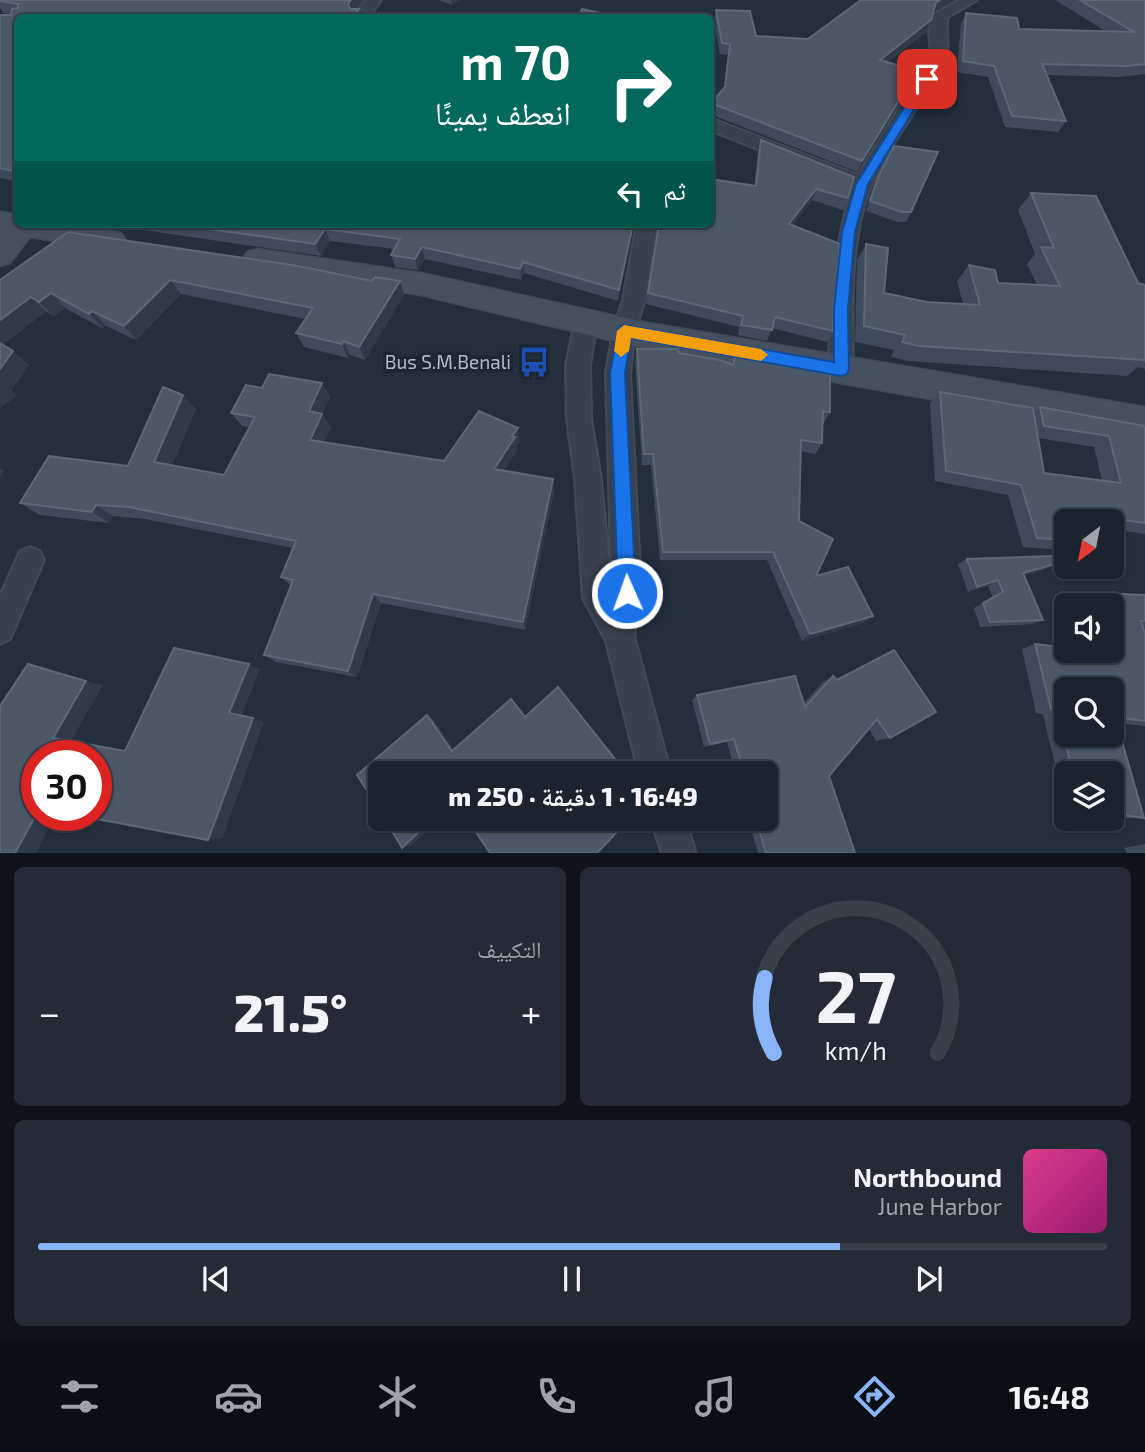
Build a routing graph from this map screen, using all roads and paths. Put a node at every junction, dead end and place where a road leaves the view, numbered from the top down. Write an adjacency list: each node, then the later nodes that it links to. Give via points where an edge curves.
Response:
1 (374, 0): 3 (street)
2 (970, 0): 5 (street, via 941,15 939,56)
3 (363, 14)
4 (714, 125): 5 (street)
5 (862, 184): 14 (street, via 849,232)
6 (11, 224): 10 (main road)
7 (38, 228): 9 (main road)
8 (647, 228): 13 (street)
9 (146, 244)
10 (0, 255)
11 (229, 256): 12 (main road, via 421,284)
12 (586, 322): 13 (main road); 18 (street, via 578,365 579,419 597,598)
13 (624, 331): 14 (main road); 18 (street, via 618,373 627,593)
14 (841, 369): 15 (main road)
15 (1145, 422)
16 (30, 560): 17 (street)
17 (0, 629)
18 (619, 636): 19 (street)
19 (652, 761)
20 (672, 831): 21 (street)
21 (679, 853)

